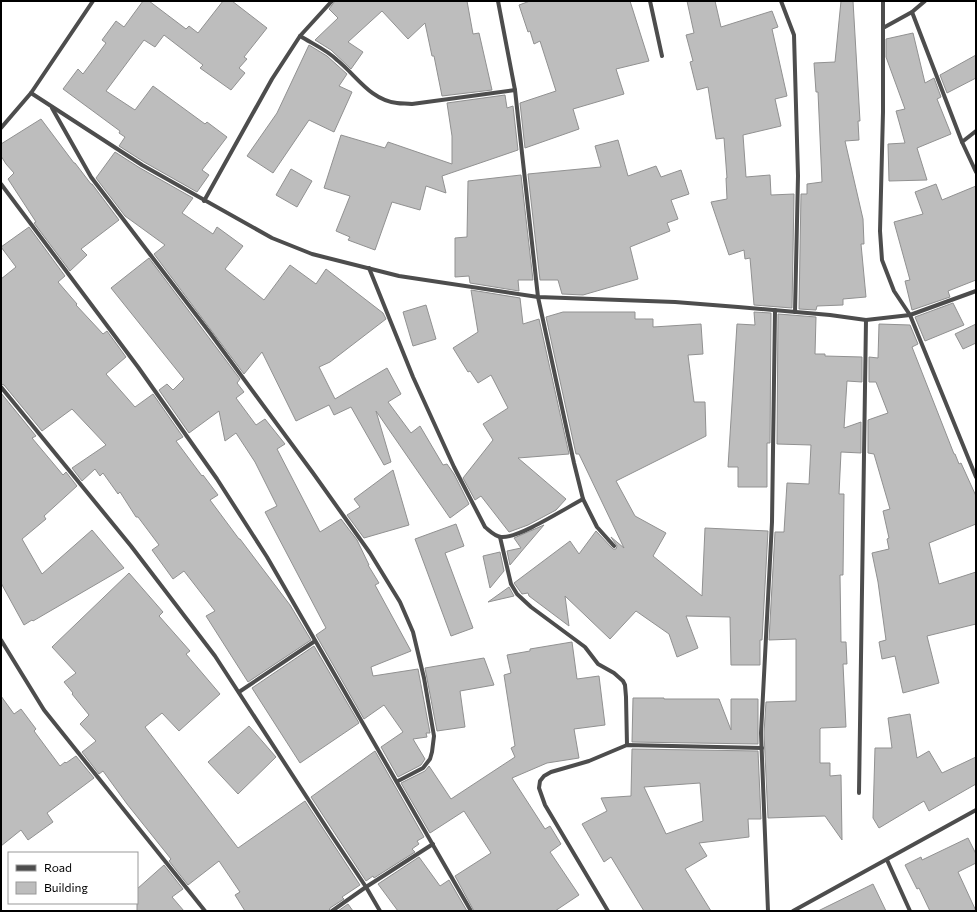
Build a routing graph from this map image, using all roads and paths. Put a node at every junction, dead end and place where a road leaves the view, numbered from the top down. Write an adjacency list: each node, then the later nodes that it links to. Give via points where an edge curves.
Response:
1 (93, 1): 13 (street)
2 (332, 1): 10 (street)
3 (498, 1): 12 (street)
4 (650, 1): 11 (street)
5 (781, 1): 25 (street, via 794,35 798,176)
6 (883, 1): 9 (street)
7 (925, 1): 8 (street)
8 (912, 12): 9 (street); 17 (street)
9 (883, 28): 26 (street, via 884,112 880,231 882,260 894,291)
10 (300, 36): 12 (street, via 337,59 375,95 391,102 412,104); 20 (street, via 269,85)
11 (662, 56)
12 (515, 90): 23 (street)
13 (31, 94): 14 (street); 15 (street)
14 (50, 106): 20 (street); 38 (street, via 91,177 313,473 370,553 400,602 413,632 434,736 430,759 423,768)
15 (1, 128)
16 (976, 131): 17 (street)
17 (962, 142): 18 (street)
18 (976, 172)
19 (1, 184): 34 (street, via 138,367 217,479 267,557)
20 (204, 201): 21 (street, via 272,238 312,254)
21 (369, 268): 23 (street, via 399,276); 31 (street, via 413,377 454,467 485,527)
22 (976, 291): 26 (street)
23 (538, 297): 24 (street, via 675,302); 30 (street)
24 (775, 310): 25 (street); 37 (street, via 772,522)
25 (795, 312): 27 (street)
26 (910, 315): 27 (street); 29 (street)
27 (866, 320): 39 (street)
28 (1, 387): 35 (street, via 131,546 215,656)
29 (976, 477)
30 (583, 499): 31 (street, via 531,527); 32 (street, via 597,527)
31 (500, 537): 36 (street, via 517,594 585,648 598,664 614,673 625,685)
32 (614, 546)
33 (1, 640): 44 (street, via 44,710)
34 (315, 641): 35 (street); 38 (street)
35 (239, 692): 43 (street)
36 (627, 746): 37 (street); 48 (street, via 589,761 550,772 540,781 539,788 545,805)
37 (762, 748): 49 (street)
38 (398, 782): 41 (street)
39 (859, 793)
40 (976, 810): 42 (street)
41 (433, 844): 43 (street); 47 (street)
42 (887, 860): 50 (street); 51 (street)
43 (366, 887): 45 (street); 46 (street)
44 (205, 911)
45 (332, 911)
46 (380, 911)
47 (471, 911)
48 (608, 911)
49 (768, 911)
50 (793, 911)
51 (910, 911)

